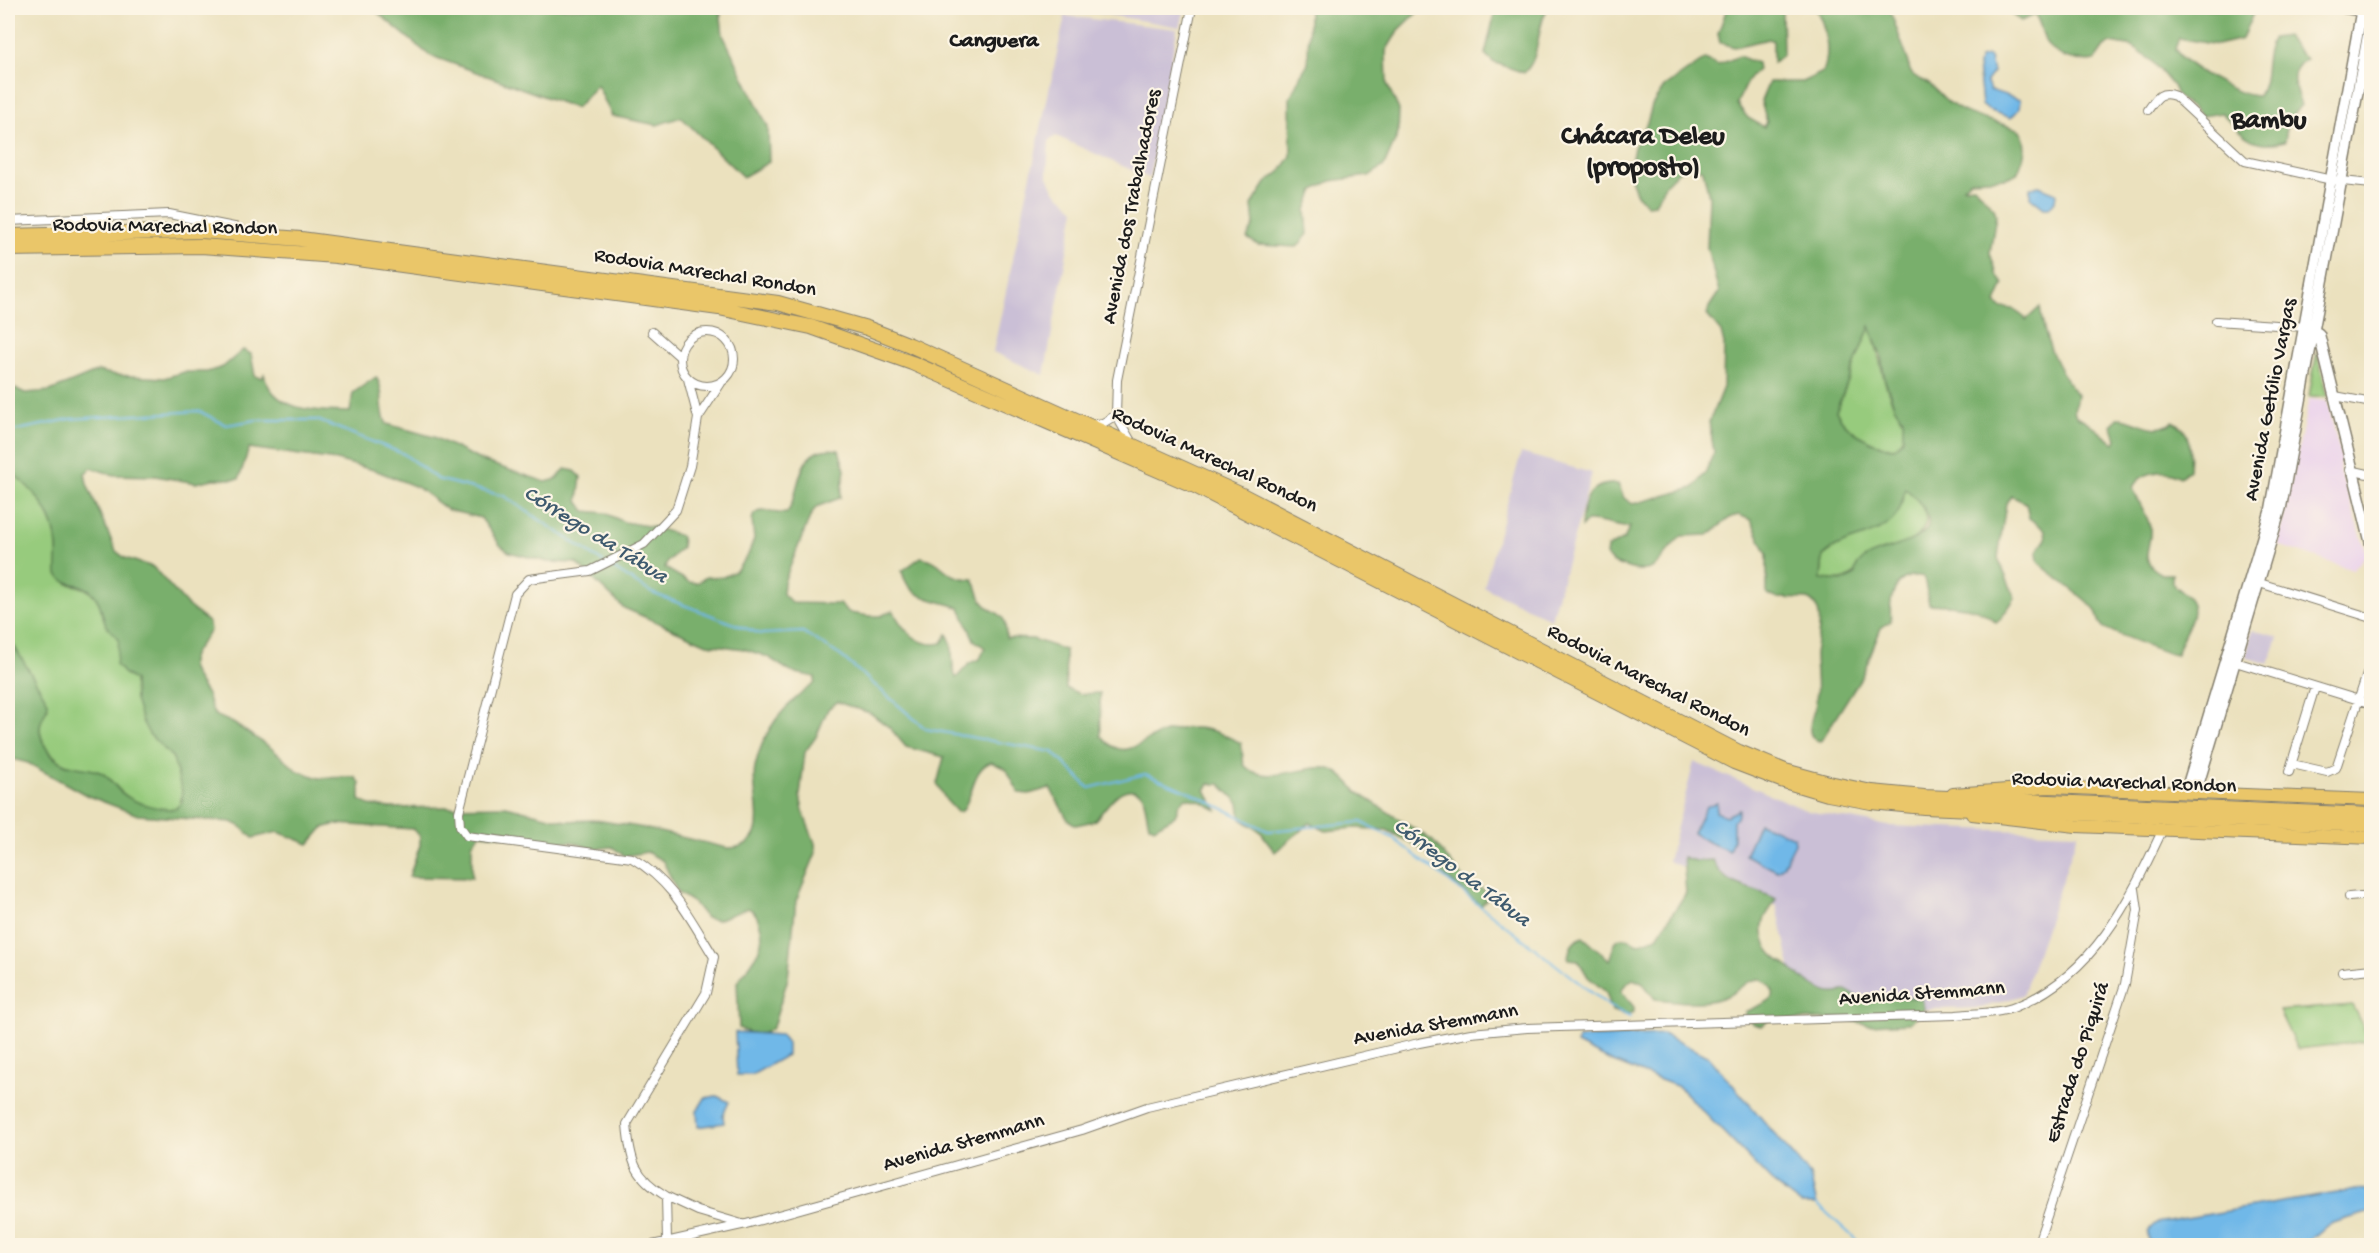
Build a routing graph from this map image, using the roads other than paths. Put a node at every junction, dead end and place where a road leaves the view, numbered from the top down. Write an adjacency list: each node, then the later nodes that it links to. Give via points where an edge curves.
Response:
1 (1192, 8): 19 (street, Avenida dos Trabalhadores, via 1117,380)
2 (2337, 8): 3 (street)
3 (2367, 12): 5 (street, Avenida Getúlio Vargas)
4 (2148, 111): 5 (street, via 2163,93 2175,96 2245,161)
5 (2337, 180): 6 (street); 12 (street, Avenida Getúlio Vargas)
6 (2372, 184)
7 (8, 221): 9 (street, via 169,214)
8 (8, 236): 9 (highway, Rodovia Marechal Rondon, via 201,231)
9 (301, 239): 21 (highway, Rodovia Marechal Rondon, via 778,303 849,322 910,345)
10 (8, 249): 35 (highway, Rodovia Marechal Rondon, via 249,247 707,306 811,327 912,363 1195,486 1734,762 1828,794 1871,802)
11 (2216, 321): 12 (street)
12 (2310, 328): 17 (street, via 2319,334); 26 (street, Avenida Getúlio Vargas, via 2281,507)
13 (652, 332): 14 (street)
14 (679, 356): 15 (street); 16 (street, via 693,335 720,335 733,349 734,359 733,368)
15 (688, 379): 16 (street, via 703,386); 20 (street)
16 (721, 383): 20 (street)
17 (2335, 396): 18 (street); 23 (street)
18 (2372, 403)
19 (1116, 415): 21 (street, via 1103,423); 22 (street)
20 (699, 418): 46 (street, via 676,510 644,544 590,571 529,579 515,594 459,812 460,826 467,836 632,858 655,872 677,898 714,957 706,993 627,1124 635,1168 649,1186)
21 (1088, 425): 22 (highway, Rodovia Marechal Rondon)
22 (1133, 445): 35 (highway, Rodovia Marechal Rondon, via 1242,495 1738,752 1829,783)
23 (2350, 470): 24 (street); 25 (street)
24 (2372, 475)
25 (2371, 541)
26 (2254, 582): 27 (street); 29 (street, Avenida Getúlio Vargas)
27 (2372, 618)
28 (2372, 659): 31 (street)
29 (2230, 660): 30 (street); 33 (street, Avenida Getúlio Vargas)
30 (2315, 687): 31 (street); 31 (street, via 2291,768 2326,772 2336,768)
31 (2359, 700): 32 (street)
32 (2372, 704)
33 (2191, 791): 34 (main road); 35 (main road, via 2048,787)
34 (2372, 800)
35 (1924, 802): 36 (highway, Rodovia Marechal Rondon); 37 (highway, Rodovia Marechal Rondon); 38 (main road, via 2039,824)
36 (2372, 815)
37 (2372, 825)
38 (2163, 829): 39 (main road); 40 (street, Avenida Stemmann)
39 (2372, 838)
40 (2134, 889): 47 (street, Avenida Stemmann, via 2088,958 2044,992 2003,1011 1527,1028 1471,1034 1147,1107 1082,1130); 50 (street, Estrada do Piquirá, via 2138,910 2125,984)
41 (2368, 895): 42 (street); 43 (street)
42 (2349, 897)
43 (2372, 910)
44 (2372, 969): 45 (street)
45 (2342, 972)
46 (666, 1196): 47 (street, via 698,1211); 48 (street)
47 (743, 1224): 48 (street, Avenida Stemmann)
48 (667, 1241): 49 (street, Avenida Stemmann)
49 (648, 1245)
50 (2037, 1245)

